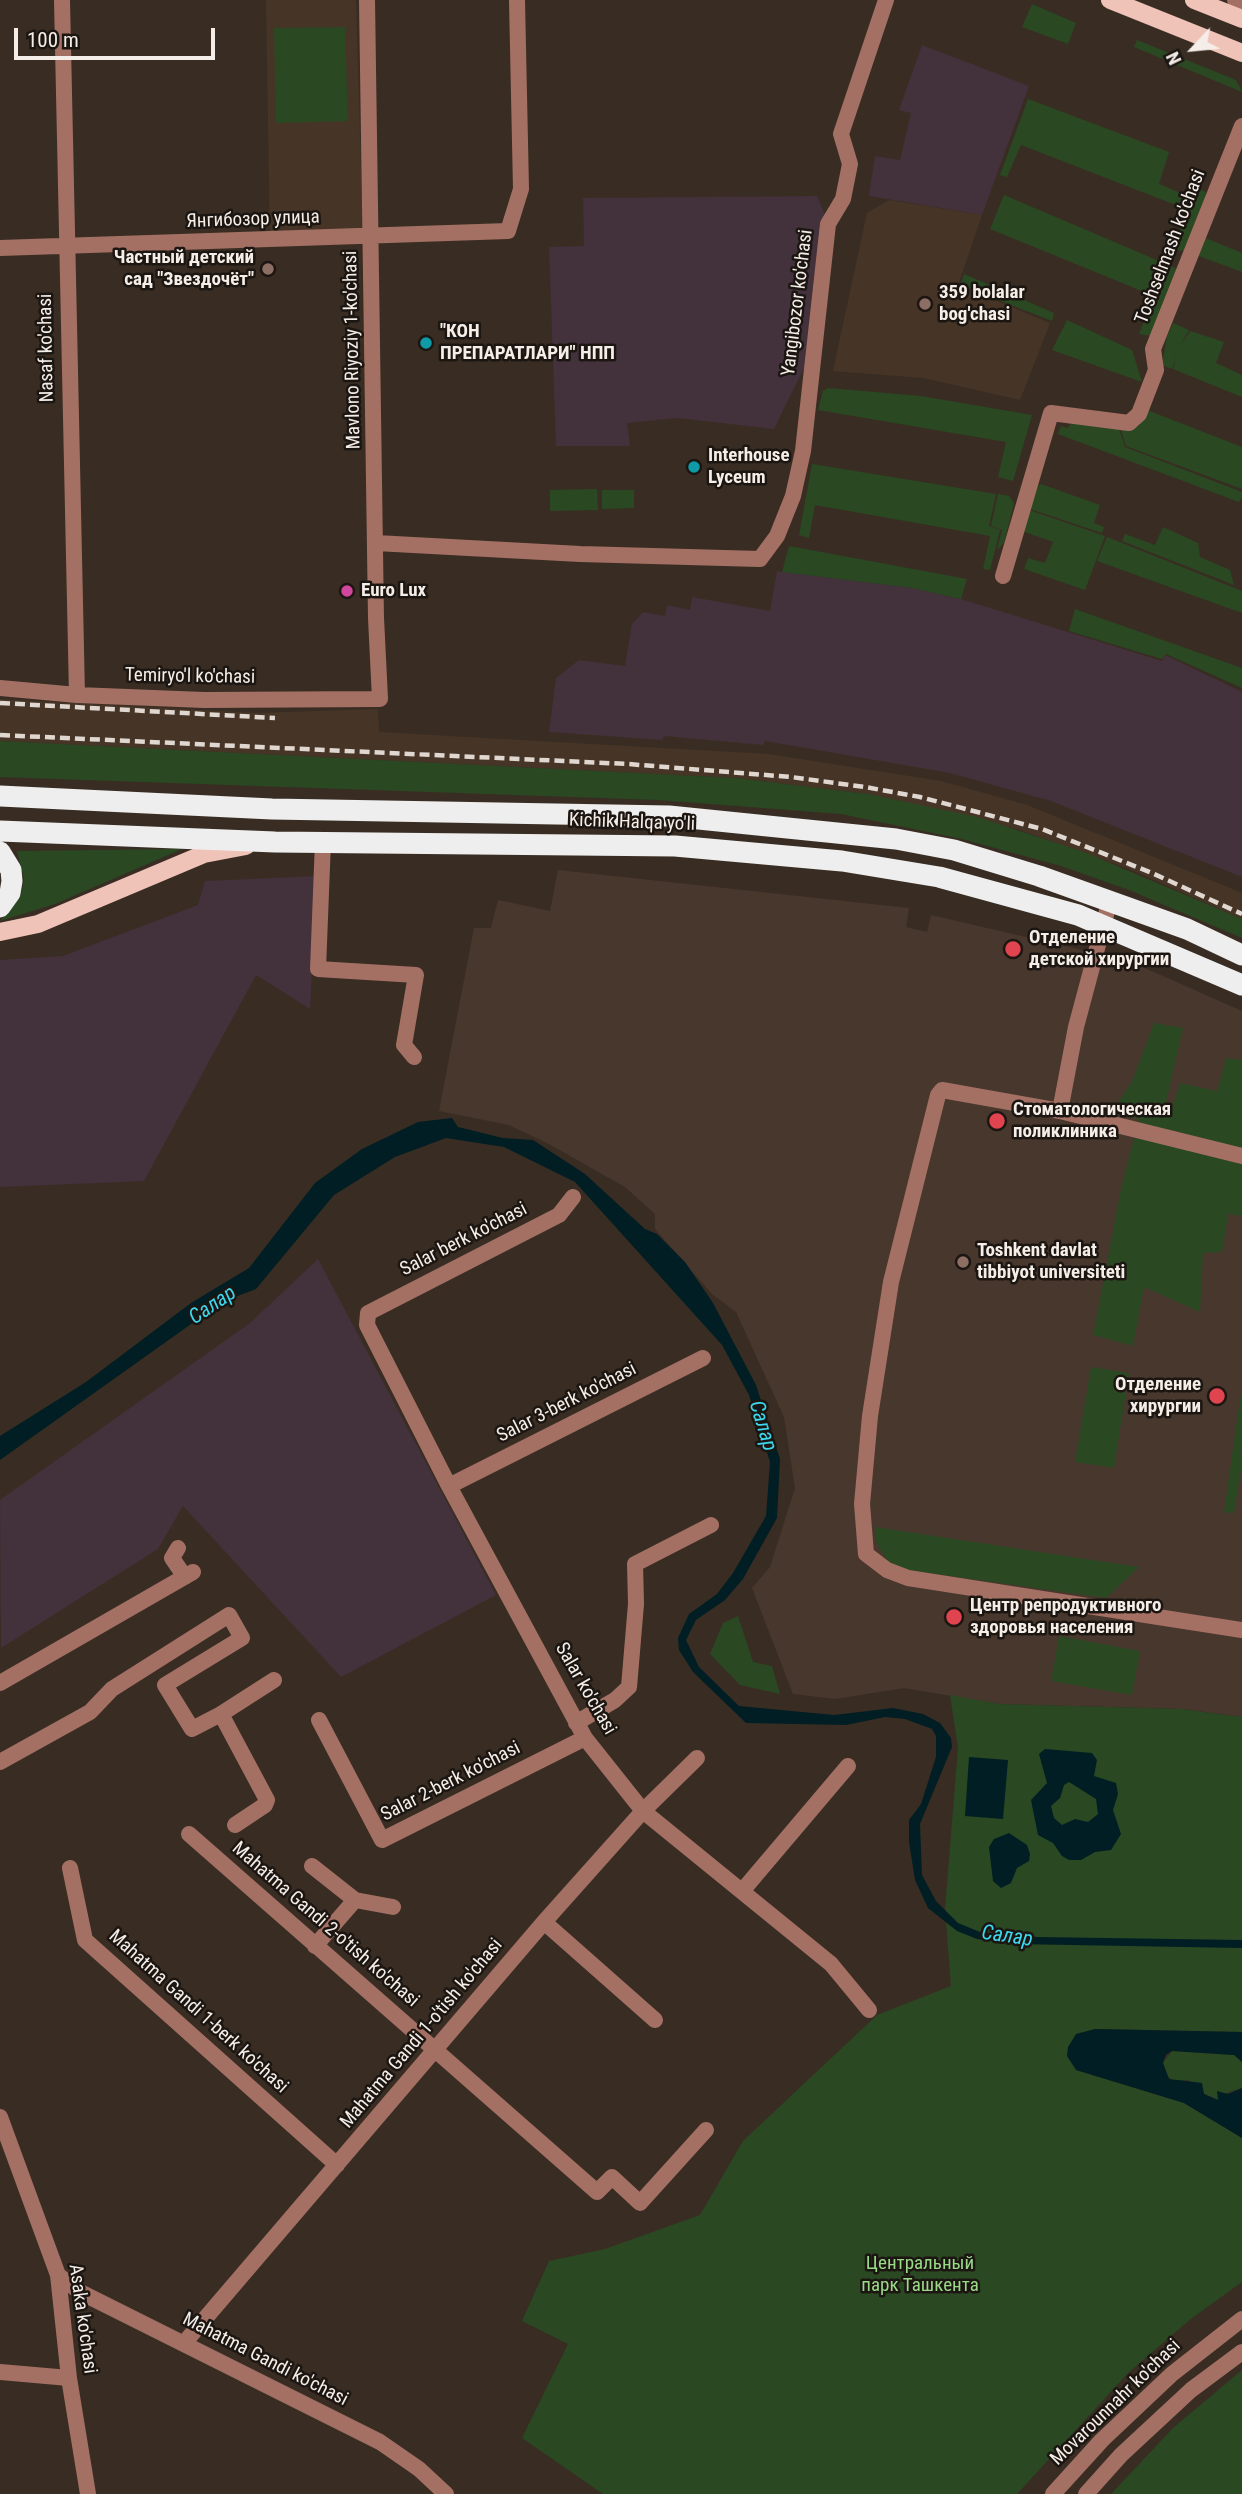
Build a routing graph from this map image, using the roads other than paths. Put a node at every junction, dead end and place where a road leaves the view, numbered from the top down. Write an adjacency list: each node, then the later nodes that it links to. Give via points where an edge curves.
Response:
1 (62, 0): 13 (street, Nasaf ko'chasi)
2 (367, 0): 12 (street, Mavlono Riyoziy 1-ko'chasi)
3 (517, 0): 12 (street, Янгибозор улица, via 521,189 508,231)
4 (886, 0): 15 (street, Yangibozor ko'chasi, via 841,134 850,164 843,200 828,223 803,451 793,496 777,536 760,559)
5 (1111, 0): 10 (main road)
6 (1197, 0): 9 (main road)
7 (1235, 0): 8 (street)
8 (1242, 7)
9 (1242, 19)
10 (1242, 53)
11 (1242, 127): 16 (street, Toshselmash ko'chasi, via 1153,349 1156,370 1139,414 1129,423 1051,413)
12 (373, 237): 13 (street, Янгибозор улица); 15 (street, Mavlono Riyoziy 1-ko'chasi)
13 (66, 247): 14 (street, Янгибозор улица); 18 (street, Nasaf ko'chasi)
14 (0, 248)
15 (376, 543): 19 (street, Mavlono Riyoziy 1-ko'chasi)
16 (1003, 576)
17 (0, 688): 18 (street, Temiryo'l ko'chasi)
18 (77, 695): 19 (street, Temiryo'l ko'chasi)
19 (380, 699)
20 (0, 796): 25 (highway, Kichik Halqa yo'li, via 272,808 669,816 770,825 954,850)
21 (0, 831): 22 (highway, Kichik Halqa yo'li)
22 (275, 842): 23 (highway, Kichik Halqa yo'li); 28 (main road, via 204,853 38,924)
23 (323, 842): 27 (highway, Kichik Halqa yo'li, via 675,846 784,854 940,877); 31 (street, via 318,969 416,975 404,1045)
24 (0, 852): 26 (highway, via 12,881)
25 (1110, 900): 27 (street); 29 (highway, Kichik Halqa yo'li)
26 (0, 907)
27 (1102, 924): 30 (highway, Kichik Halqa yo'li); 32 (street)
28 (0, 932)
29 (1242, 955)
30 (1242, 985)
31 (414, 1057)
32 (1060, 1111): 33 (street); 40 (street, via 946,1089 938,1095 891,1282 872,1403 862,1504 866,1554 908,1578)
33 (1242, 1156)
34 (573, 1197): 35 (street, Salar berk ko'chasi, via 559,1214)
35 (368, 1313): 37 (street, Salar ko'chasi, via 367,1325)
36 (703, 1358): 37 (street, Salar 3-berk ko'chasi)
37 (449, 1486): 47 (street, Salar ko'chasi)
38 (711, 1525): 47 (street, via 635,1564 629,1687)
39 (178, 1548): 43 (street, via 172,1558 189,1574)
40 (1242, 1630)
41 (152, 1664): 44 (street); 44 (street, via 227,1616 243,1636); 49 (street, via 112,1689 90,1712)
42 (274, 1680): 45 (street)
43 (0, 1683)
44 (165, 1685): 45 (street, via 192,1729)
45 (221, 1714): 53 (street, via 267,1800)
46 (319, 1720): 48 (street, Salar 2-berk ko'chasi, via 382,1840)
47 (576, 1723): 48 (street, Salar ko'chasi)
48 (585, 1738): 52 (street, Salar ko'chasi)
49 (3, 1754)
50 (697, 1758): 52 (street, Mahatma Gandi 1-o'tish ko'chasi)
51 (848, 1766): 57 (street)
52 (643, 1811): 57 (street, Salar ko'chasi); 60 (street, Mahatma Gandi 1-o'tish ko'chasi)
53 (236, 1825)
54 (189, 1834): 61 (street, Mahatma Gandi 2-o'tish ko'chasi)
55 (312, 1866): 58 (street)
56 (70, 1868): 67 (street, Mahatma Gandi 1-berk ko'chasi, via 85,1940)
57 (743, 1890): 62 (street, Salar ko'chasi, via 831,1964)
58 (355, 1900): 59 (street); 61 (street)
59 (393, 1908)
60 (544, 1922): 63 (street); 64 (street, Mahatma Gandi 1-o'tish ko'chasi)
61 (315, 1946): 64 (street, Mahatma Gandi 2-o'tish ko'chasi)
62 (869, 2010)
63 (655, 2020)
64 (437, 2050): 66 (street, Mahatma Gandi 2-o'tish ko'chasi, via 598,2192 612,2177 640,2203); 67 (street, Mahatma Gandi 1-o'tish ko'chasi)
65 (0, 2117): 68 (street, Asaka ko'chasi)
66 (706, 2130)
67 (337, 2165): 70 (street, Mahatma Gandi 1-o'tish ko'chasi)
68 (58, 2275): 70 (street, Mahatma Gandi ko'chasi, via 80,2292); 73 (street, Asaka ko'chasi)
69 (1242, 2319): 76 (street, Movarounnahr ko'chasi, via 1172,2374)
70 (185, 2342): 75 (street, Mahatma Gandi ko'chasi, via 380,2442)
71 (1242, 2352): 77 (street, via 1191,2390)
72 (0, 2372): 73 (street)
73 (69, 2378): 74 (street, Asaka ko'chasi)
74 (88, 2494)
75 (446, 2494)
76 (1053, 2494)
77 (1086, 2494)

